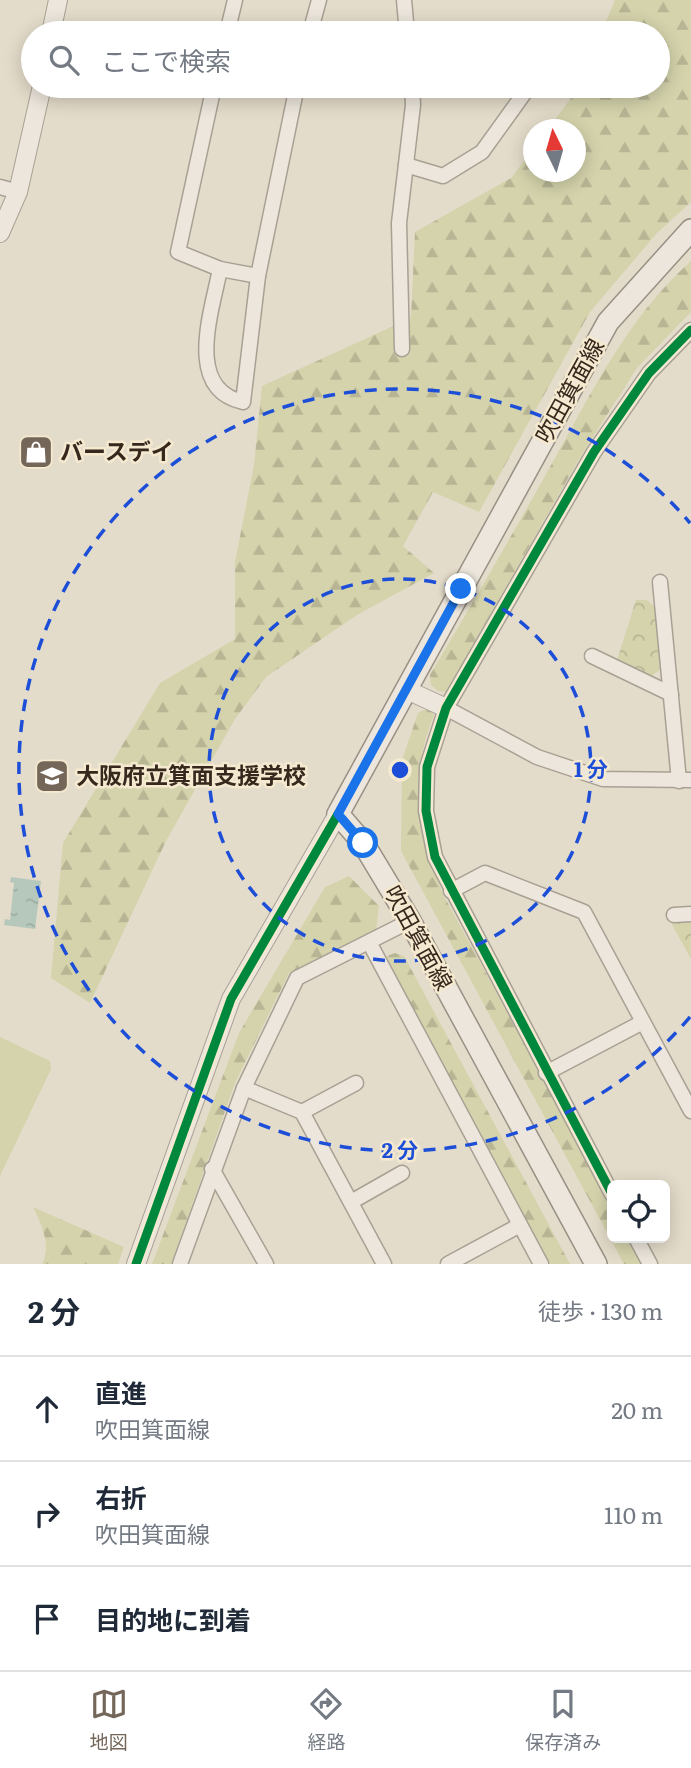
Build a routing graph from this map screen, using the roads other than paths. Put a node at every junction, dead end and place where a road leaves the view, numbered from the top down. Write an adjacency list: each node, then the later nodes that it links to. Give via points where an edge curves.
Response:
1 (58, 0): 5 (street)
2 (235, 0): 6 (street)
3 (404, 0): 8 (street)
4 (314, 1): 7 (street)
5 (54, 21)
6 (230, 21)
7 (312, 21)
8 (406, 21)
9 (38, 98): 15 (street)
10 (211, 98): 18 (street, via 178,252)
11 (295, 98): 19 (street)
12 (413, 98): 14 (street)
13 (521, 98): 14 (street, via 482,152 443,176)
14 (406, 165): 21 (street, via 399,223)
15 (9, 189): 17 (street)
16 (691, 230): 24 (main road, 吹田箕面線, via 608,322)
17 (0, 233)
18 (220, 269): 19 (street); 19 (street, via 204,355 216,388 226,398 243,402)
19 (258, 276)
20 (691, 330): 26 (street, via 649,373 594,452)
21 (402, 349)
22 (660, 582): 25 (street)
23 (592, 656): 25 (street)
24 (407, 690): 26 (street); 28 (main road, 吹田箕面線)
25 (671, 694): 27 (street)
26 (446, 708): 27 (street, via 537,757 603,779); 29 (street, via 427,767 426,811 435,858)
27 (685, 780)
28 (338, 814): 32 (main road, 吹田箕面線, via 363,843); 46 (street, via 231,999)
29 (451, 891): 34 (street, via 485,873 584,912); 35 (street)
30 (691, 914): 31 (street)
31 (674, 915)
32 (410, 921): 33 (street); 52 (main road, 吹田箕面線)
33 (369, 942): 37 (street, via 297,978); 44 (street)
34 (641, 1023): 35 (street); 38 (street)
35 (546, 1073): 42 (street)
36 (356, 1083): 39 (street)
37 (244, 1088): 39 (street); 40 (street)
38 (691, 1111)
39 (302, 1112): 43 (street)
40 (212, 1169): 47 (street); 48 (street)
41 (402, 1173): 43 (street)
42 (607, 1185)
43 (351, 1202): 49 (street)
44 (520, 1225): 50 (street); 51 (street)
45 (639, 1243): 53 (street)
46 (136, 1264)
47 (180, 1264)
48 (266, 1264)
49 (384, 1264)
50 (448, 1264)
51 (541, 1264)
52 (596, 1264)
53 (650, 1264)

